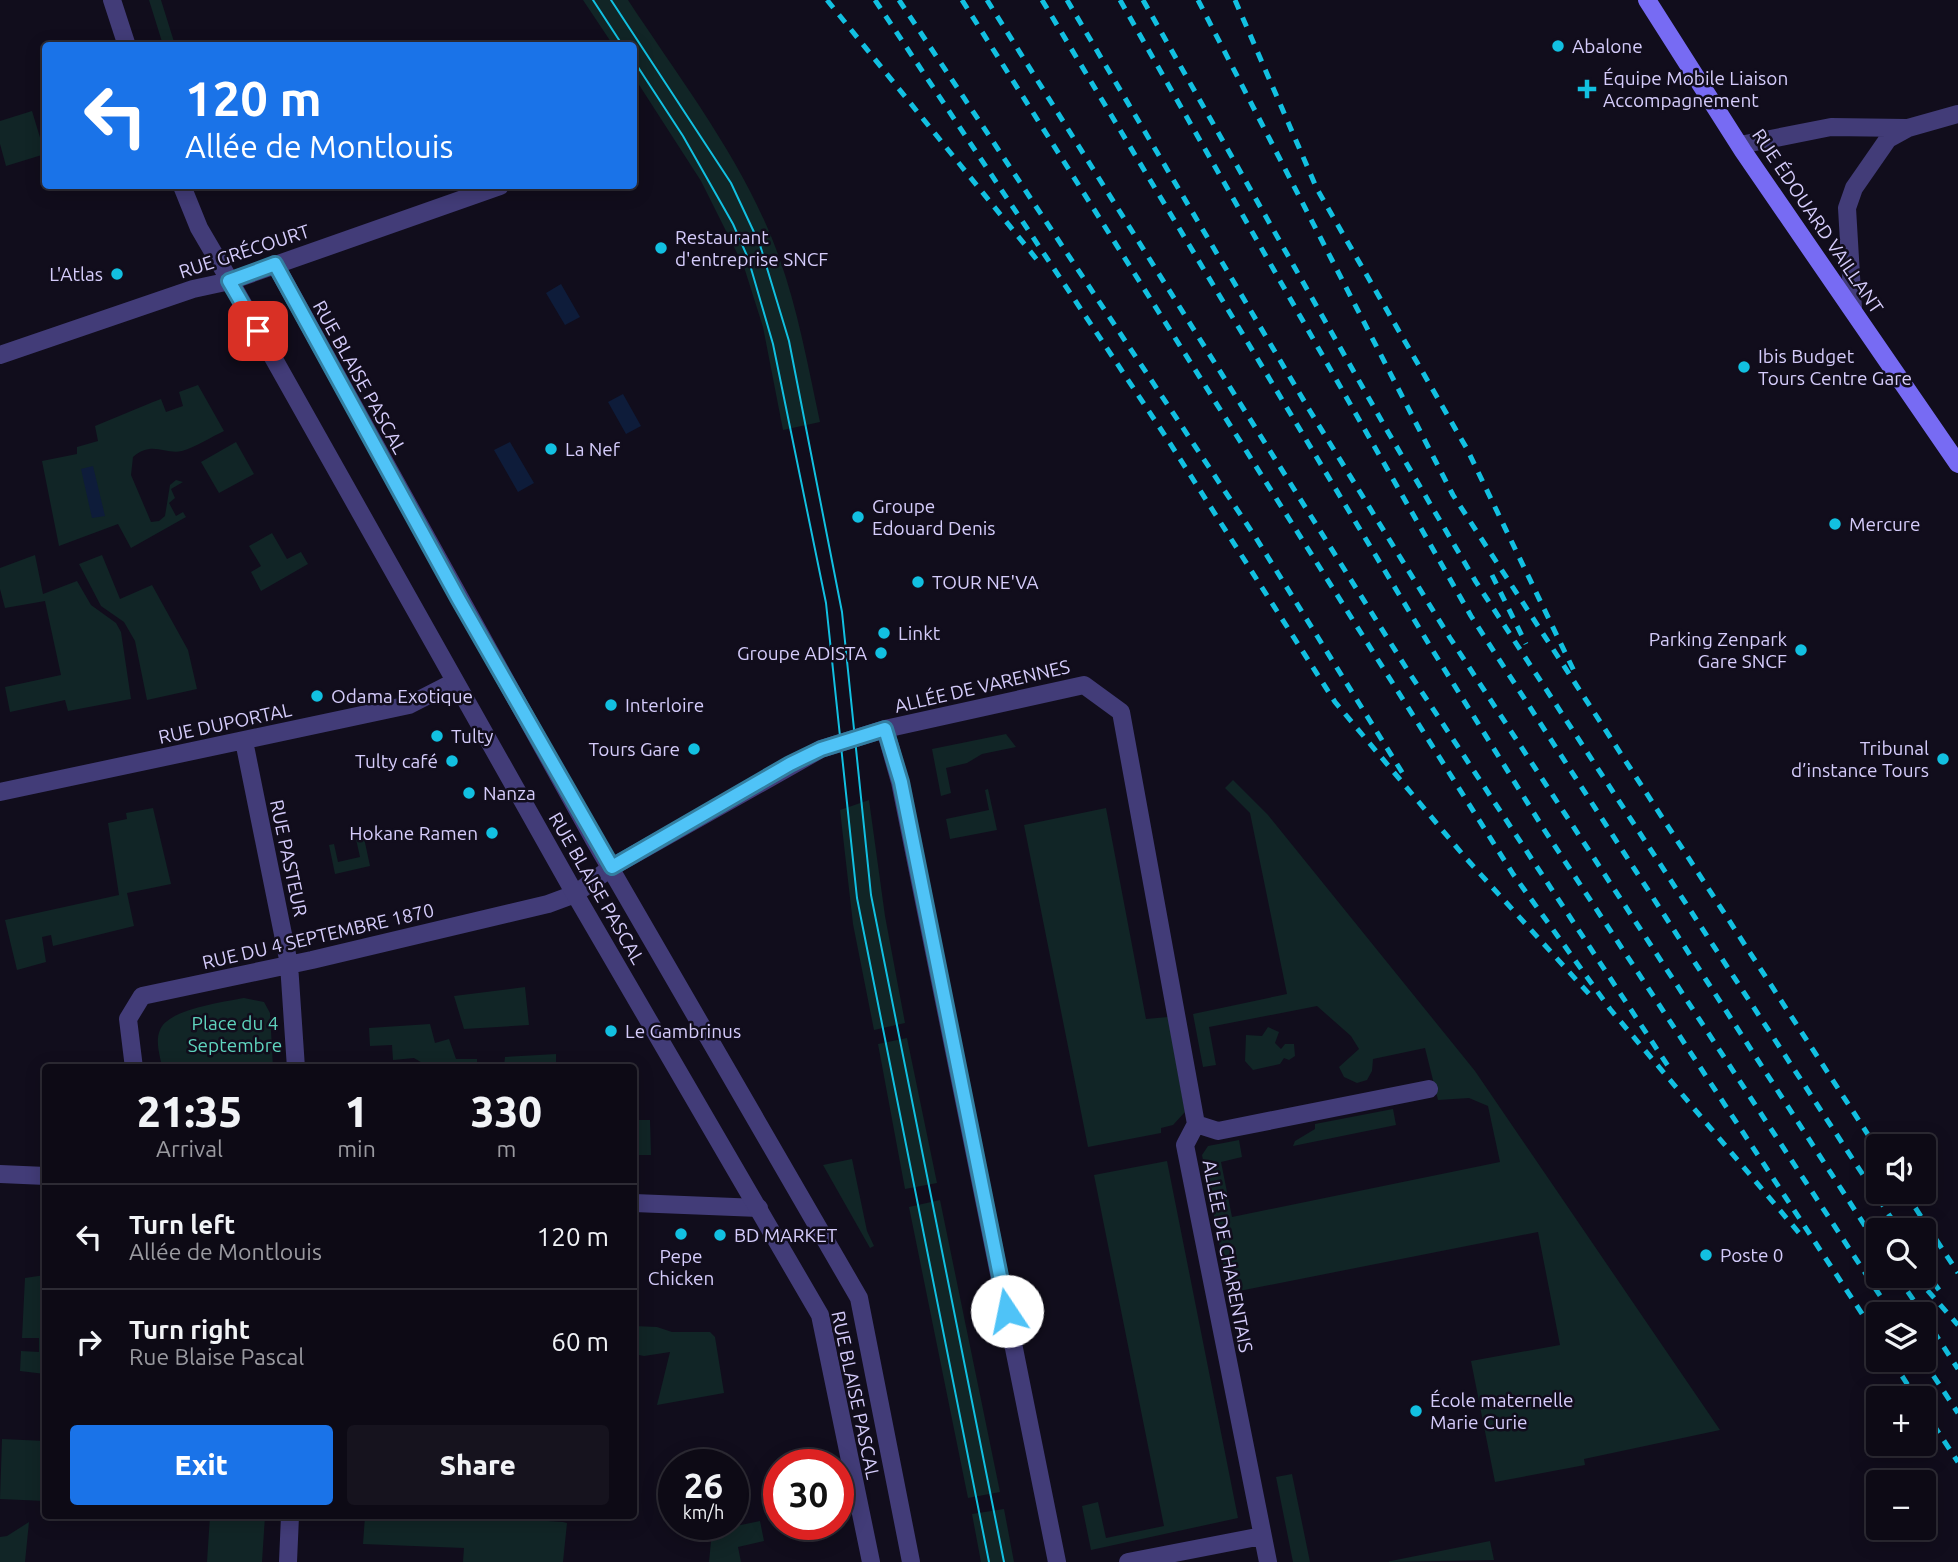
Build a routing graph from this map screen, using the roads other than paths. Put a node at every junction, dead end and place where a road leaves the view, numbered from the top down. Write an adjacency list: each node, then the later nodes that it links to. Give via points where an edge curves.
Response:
1 (112, 0): 3 (street)
2 (1647, 0): 6 (main road, RUE ÉDOUARD VAILLANT)
3 (126, 42)
4 (1958, 114): 5 (street)
5 (1908, 128): 6 (street, via 1831,127); 11 (street, via 1888,139 1854,188 1847,208)
6 (1740, 145): 11 (main road, RUE ÉDOUARD VAILLANT)
7 (183, 189): 10 (street, RUE BLAISE PASCAL)
8 (491, 189): 9 (street, RUE GRÉCOURT)
9 (275, 264): 10 (street, RUE GRÉCOURT); 19 (street, RUE BLAISE PASCAL)
10 (229, 281): 12 (street, RUE GRÉCOURT); 14 (street, RUE BLAISE PASCAL)
11 (1853, 309): 13 (main road, RUE ÉDOUARD VAILLANT)
12 (0, 355)
13 (1955, 453)
14 (454, 681): 17 (street, RUE DUPORTAL, via 409,705); 20 (street, RUE BLAISE PASCAL)
15 (1121, 712): 16 (street, ALLÉE DE VARENNES, via 1084,685); 25 (street, ALLÉE DE CHARENTAIS)
16 (885, 729): 19 (street, ALLÉE DE VARENNES, via 790,764); 35 (street, via 901,782)
17 (244, 741): 18 (street, RUE DUPORTAL); 21 (street, RUE PASTEUR)
18 (0, 792)
19 (612, 867): 20 (street, RUE DU 4 SEPTEMBRE 1870); 34 (street, RUE BLAISE PASCAL, via 859,1298)
20 (575, 894): 21 (street, RUE DU 4 SEPTEMBRE 1870); 29 (street, RUE BLAISE PASCAL)
21 (289, 964): 22 (street, RUE DU 4 SEPTEMBRE 1870, via 142,996 128,1019); 23 (street, RUE PASTEUR)
22 (134, 1064)
23 (296, 1064)
24 (1429, 1088): 25 (street, via 1218,1131)
25 (1196, 1124): 31 (street, ALLÉE DE CHARENTAIS, via 1185,1145)
26 (0, 1174): 27 (street)
27 (42, 1176)
28 (637, 1203): 29 (street)
29 (759, 1208): 33 (street, RUE BLAISE PASCAL, via 820,1315)
30 (290, 1519): 32 (street)
31 (1262, 1536): 36 (street); 37 (street, ALLÉE DE CHARENTAIS)
32 (288, 1562)
33 (870, 1562)
34 (911, 1562)
35 (1057, 1562)
36 (1128, 1562)
37 (1268, 1562)

